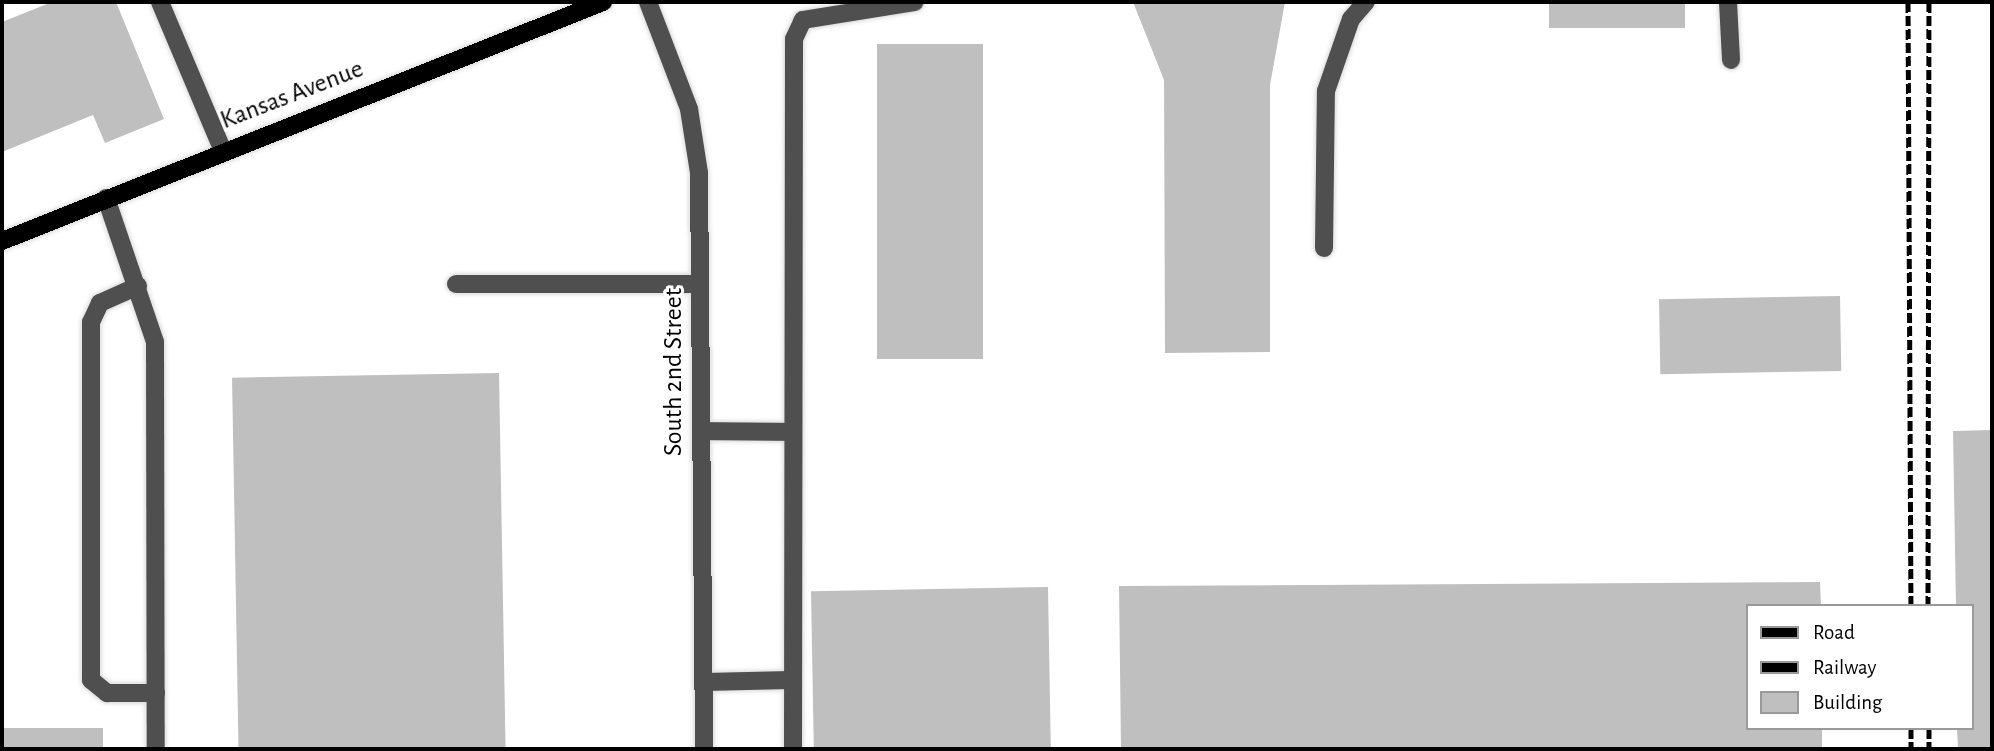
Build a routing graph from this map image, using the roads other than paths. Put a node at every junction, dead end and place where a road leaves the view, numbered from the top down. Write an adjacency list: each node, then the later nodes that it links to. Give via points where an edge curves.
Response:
1 (160, 2): 8 (street)
2 (603, 2): 8 (main road, Kansas Avenue)
3 (648, 2): 13 (street, South 2nd Street, via 689,109 699,173)
4 (915, 2): 16 (street, via 803,20 794,39)
5 (1366, 2): 11 (street, via 1351,19 1326,91)
6 (1728, 2): 7 (street)
7 (1731, 60)
8 (223, 150): 9 (main road, Kansas Avenue)
9 (106, 198): 10 (main road, Kansas Avenue); 14 (street)
10 (2, 241)
11 (1324, 248)
12 (456, 284): 13 (street)
13 (700, 284): 15 (street, South 2nd Street)
14 (138, 286): 19 (street, via 155,342); 19 (street, via 100,303 91,322 91,680 107,693)
15 (701, 431): 16 (street); 18 (street, South 2nd Street)
16 (793, 432): 17 (street)
17 (792, 680): 18 (street); 22 (street)
18 (704, 682): 21 (street, South 2nd Street)
19 (156, 693): 20 (street)
20 (156, 749)
21 (704, 749)
22 (793, 749)

